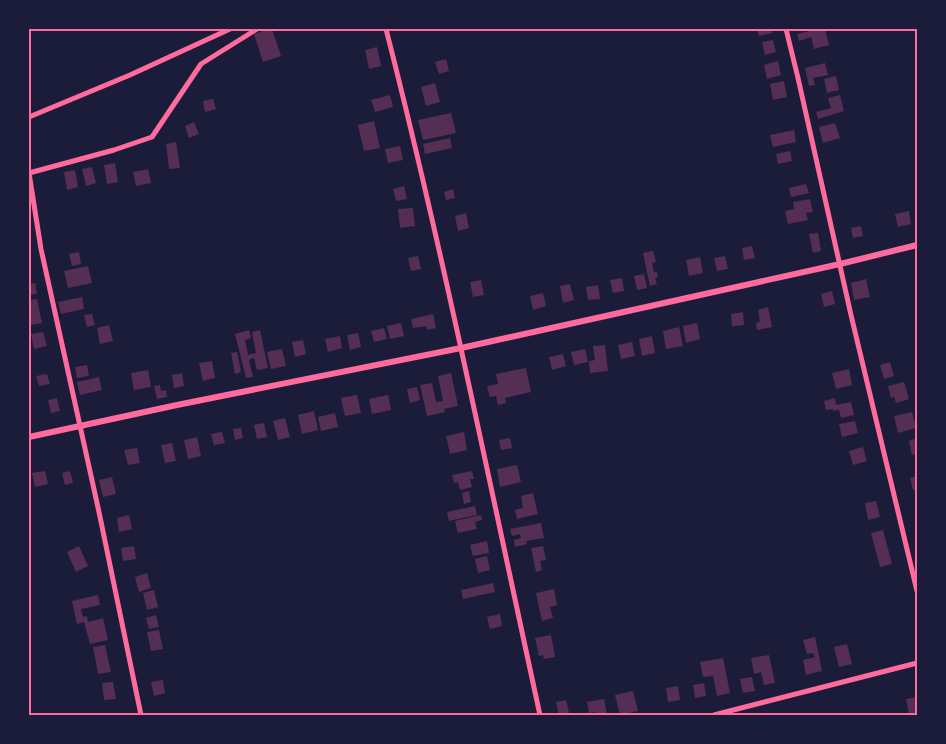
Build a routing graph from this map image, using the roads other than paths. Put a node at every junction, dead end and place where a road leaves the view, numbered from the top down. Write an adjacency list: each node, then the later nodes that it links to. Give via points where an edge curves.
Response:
1 (230, 29): 5 (street)
2 (257, 29): 6 (street, via 201,64 152,137)
3 (386, 29): 9 (street)
4 (786, 29): 8 (street)
5 (29, 117)
6 (29, 173): 10 (street, via 41,249)
7 (917, 245): 8 (street)
8 (840, 264): 9 (street); 12 (street)
9 (461, 348): 10 (street); 15 (street)
10 (80, 425): 11 (street); 14 (street)
11 (29, 437)
12 (917, 591)
13 (917, 663): 16 (street)
14 (141, 715)
15 (540, 715)
16 (714, 715)

